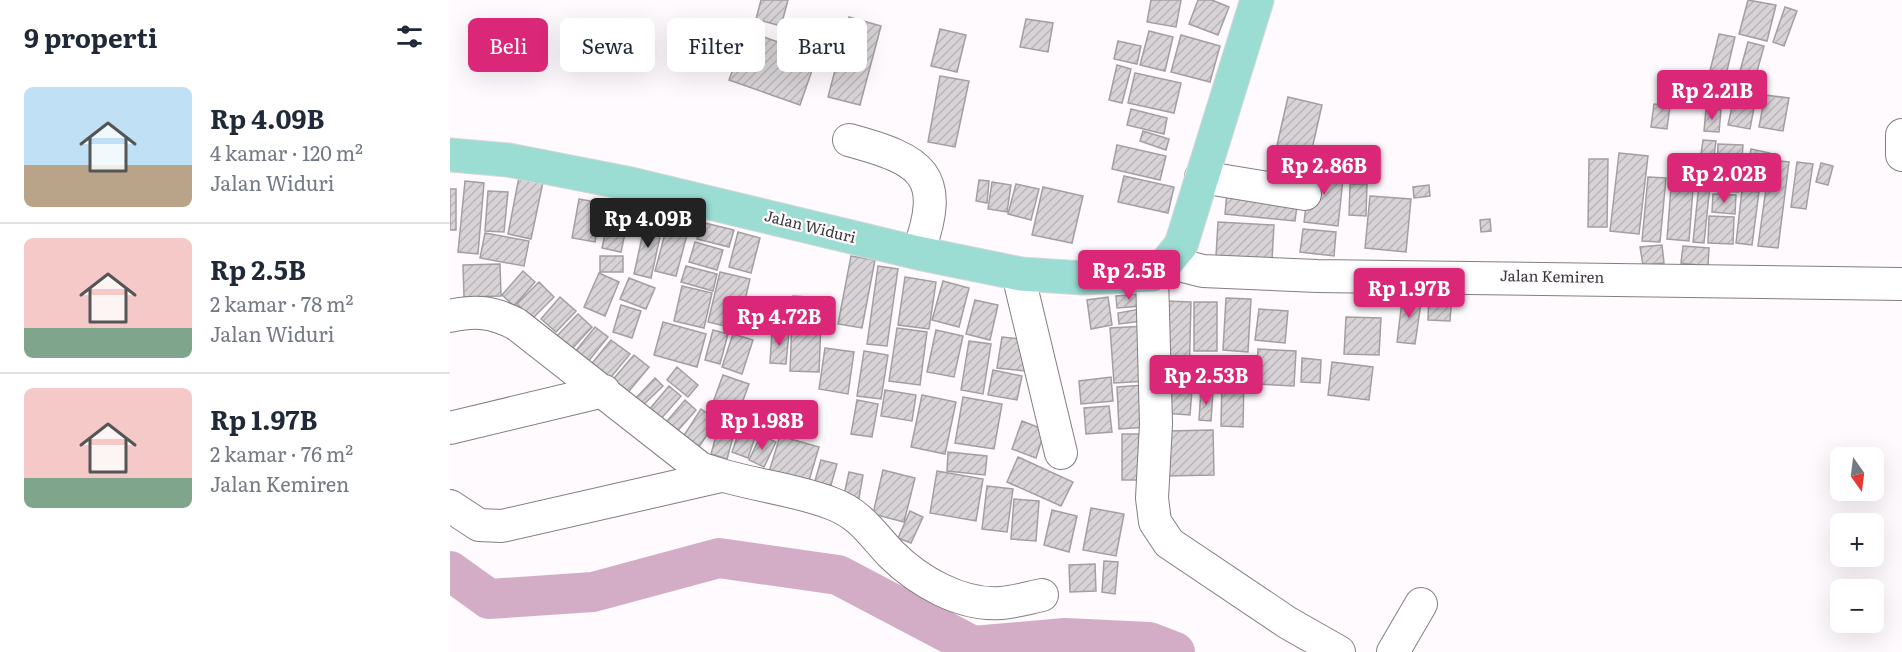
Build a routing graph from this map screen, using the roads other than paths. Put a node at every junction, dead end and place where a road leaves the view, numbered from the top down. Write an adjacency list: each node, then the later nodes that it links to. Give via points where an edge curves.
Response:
1 (1257, 0): 6 (main road)
2 (1902, 135): 5 (street)
3 (849, 140): 8 (street, via 893,152 924,176 932,195)
4 (450, 155): 8 (main road, Jalan Widuri, via 508,160)
5 (1902, 155)
6 (1201, 177): 7 (street); 9 (main road, via 1181,244)
7 (1305, 194)
8 (924, 234): 10 (main road, Jalan Widuri)
9 (1160, 269): 10 (main road, Jalan Widuri, via 1129,278); 11 (street, Jalan Kemiren, via 1317,276); 20 (street, via 1152,498 1155,522 1169,543)
10 (1028, 275): 15 (street)
11 (1902, 284)
12 (450, 316): 13 (street, via 483,312 499,315)
13 (604, 392): 14 (street); 16 (street, via 688,460)
14 (450, 428)
15 (1061, 453)
16 (721, 476): 17 (street, via 502,526 479,525); 18 (street, via 795,493 854,514 892,554 950,594 1000,603)
17 (450, 506)
18 (1042, 595)
19 (1421, 604): 21 (street)
20 (1339, 652)
21 (1393, 652)

